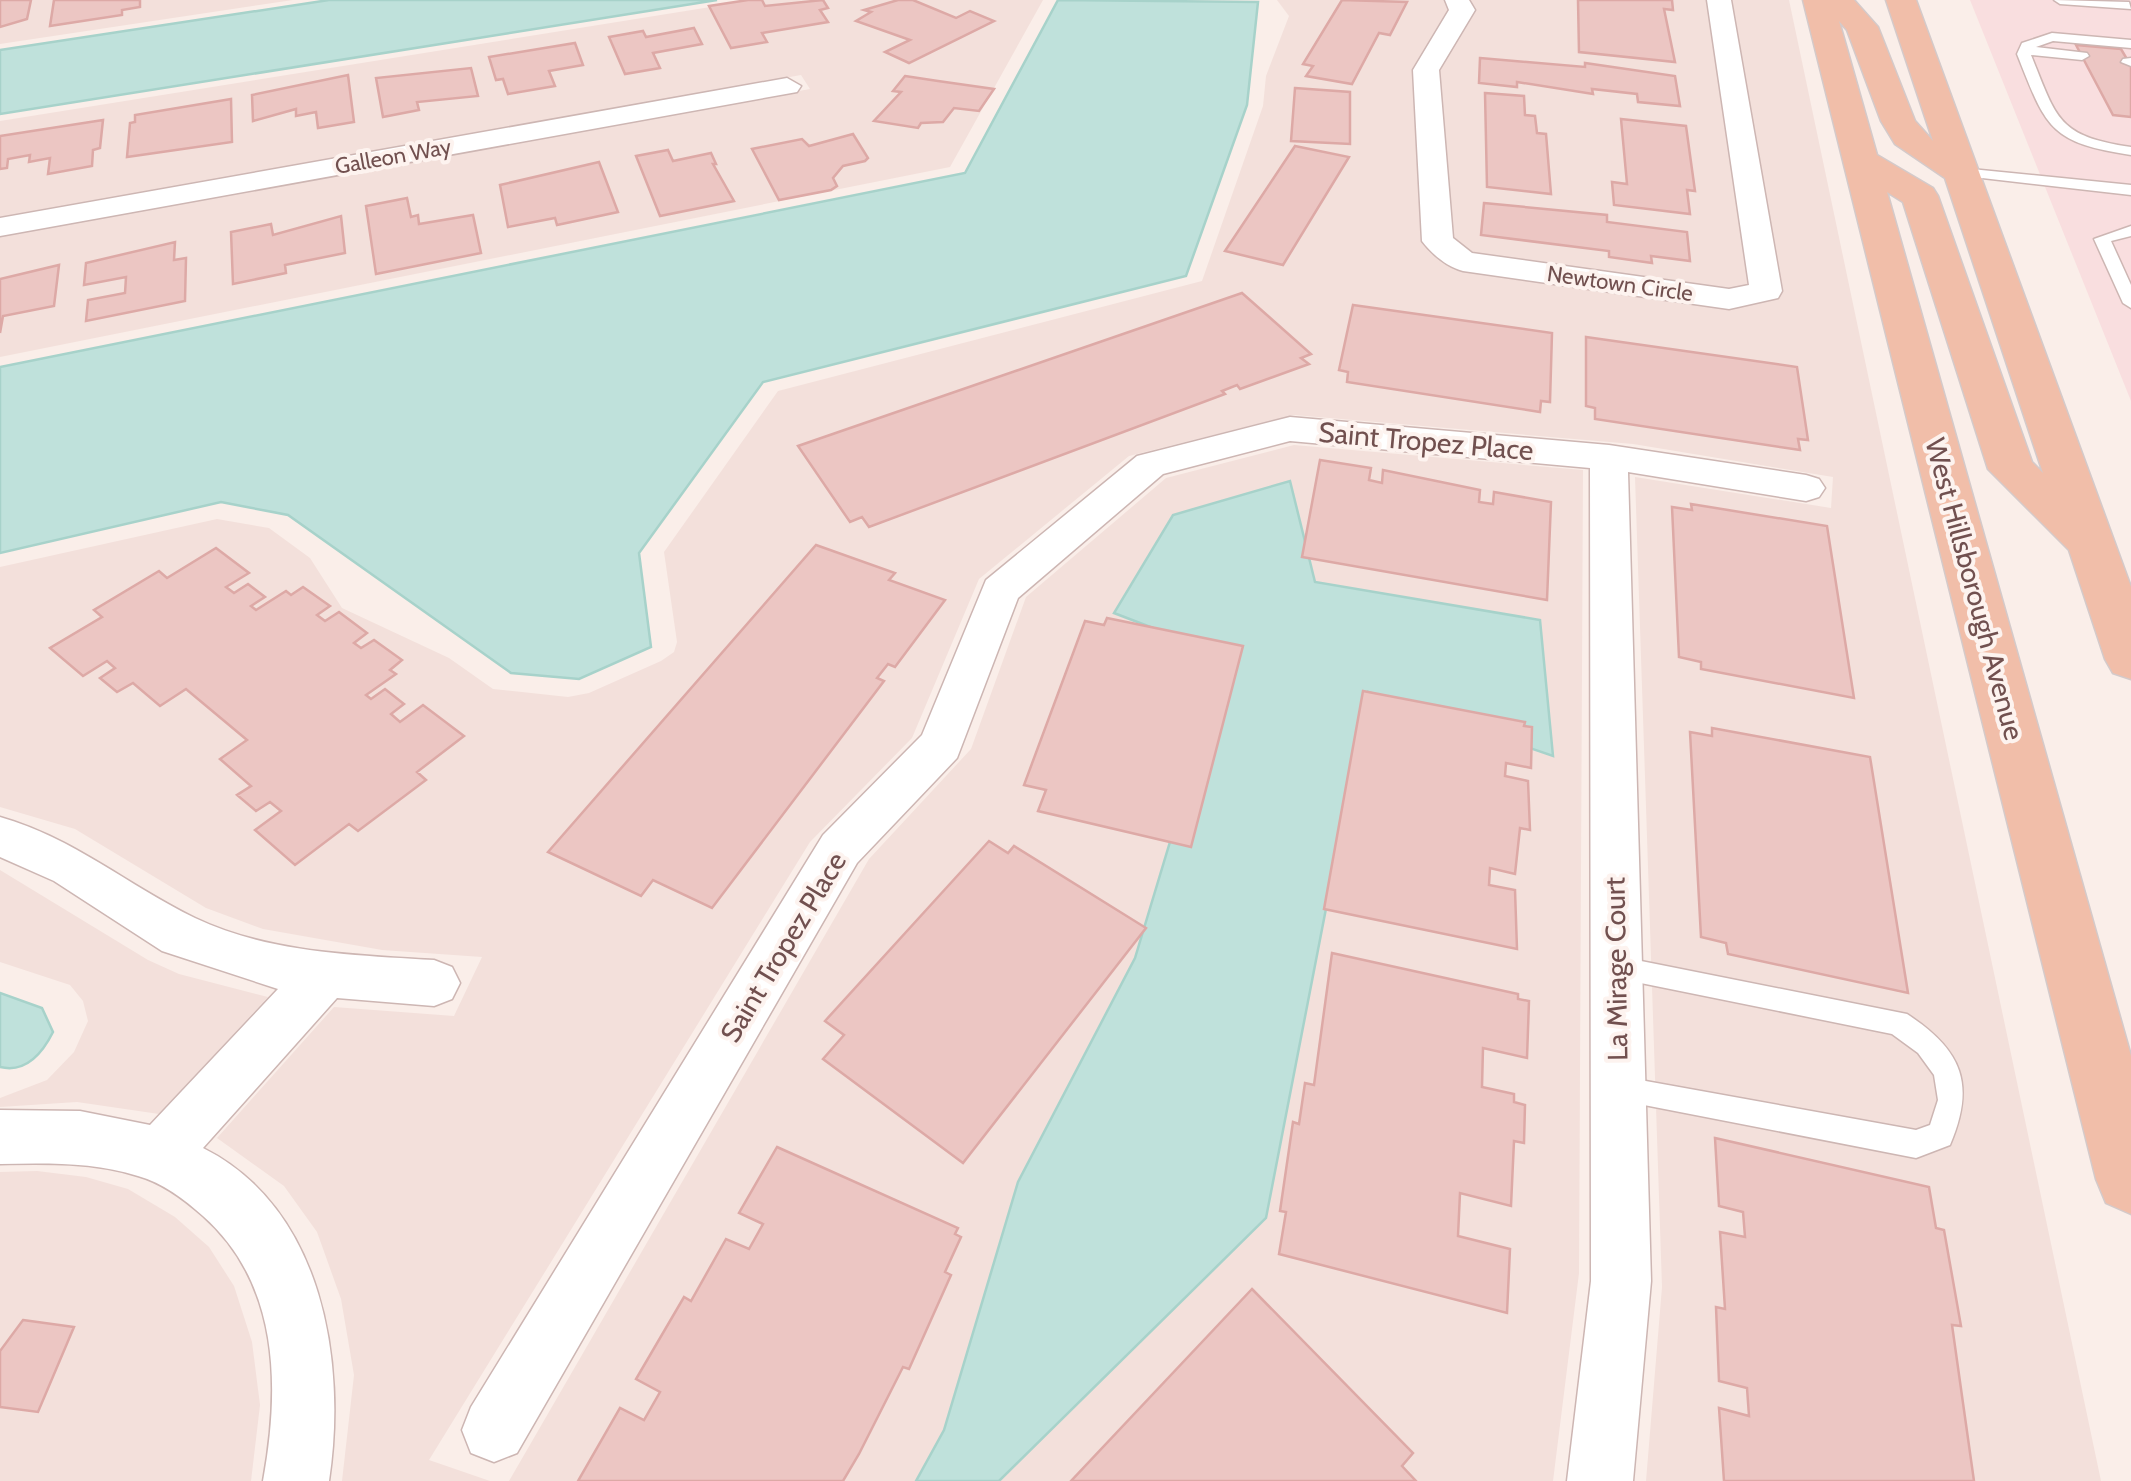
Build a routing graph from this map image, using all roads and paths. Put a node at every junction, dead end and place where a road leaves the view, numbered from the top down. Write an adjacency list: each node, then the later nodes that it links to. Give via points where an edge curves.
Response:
1 (1457, 0): 2 (street, Newtown Circle, via 1462,10 1426,70 1438,241 1463,261 1730,299 1766,291)
2 (1718, 0)
3 (1818, 0): 13 (main road, West Hillsborough Avenue)
4 (1837, 0): 14 (main road, via 1862,27 1913,144)
5 (1901, 0): 14 (main road)
6 (2060, 0): 7 (lane)
7 (2129, 6)
8 (2131, 44): 9 (lane, via 2052,37)
9 (2025, 50): 10 (lane); 12 (lane, via 2054,126 2095,146)
10 (2082, 56)
11 (787, 86): 16 (street, Galleon Way)
12 (2131, 151)
13 (1861, 162): 21 (main road, via 1920,196 2011,468); 30 (main road, West Hillsborough Avenue)
14 (1961, 172): 15 (lane); 21 (main road)
15 (2131, 190)
16 (0, 227)
17 (2131, 231): 18 (lane, via 2102,239)
18 (2131, 303)
19 (1609, 457): 20 (street, Saint Tropez Place); 24 (street, La Mirage Court); 31 (street, Saint Tropez Place, via 1290,429 1150,465 1000,590 941,746 840,849)
20 (1806, 488)
21 (2092, 546): 22 (main road)
22 (2131, 659)
23 (0, 836): 25 (street, via 47,852 192,940 268,964)
24 (1616, 967): 27 (street, La Mirage Court); 27 (lane, via 1898,1024 1932,1047 1949,1076 1954,1112 1940,1135 1916,1144)
25 (327, 973): 26 (street); 29 (street)
26 (434, 983)
27 (1618, 1089): 33 (street, La Mirage Court, via 1621,1281)
28 (0, 1138): 29 (street, via 58,1136)
29 (160, 1155): 32 (street, via 248,1216 276,1260 298,1318 307,1388)
30 (2131, 1178)
31 (494, 1430)
32 (296, 1481)
33 (1600, 1481)

